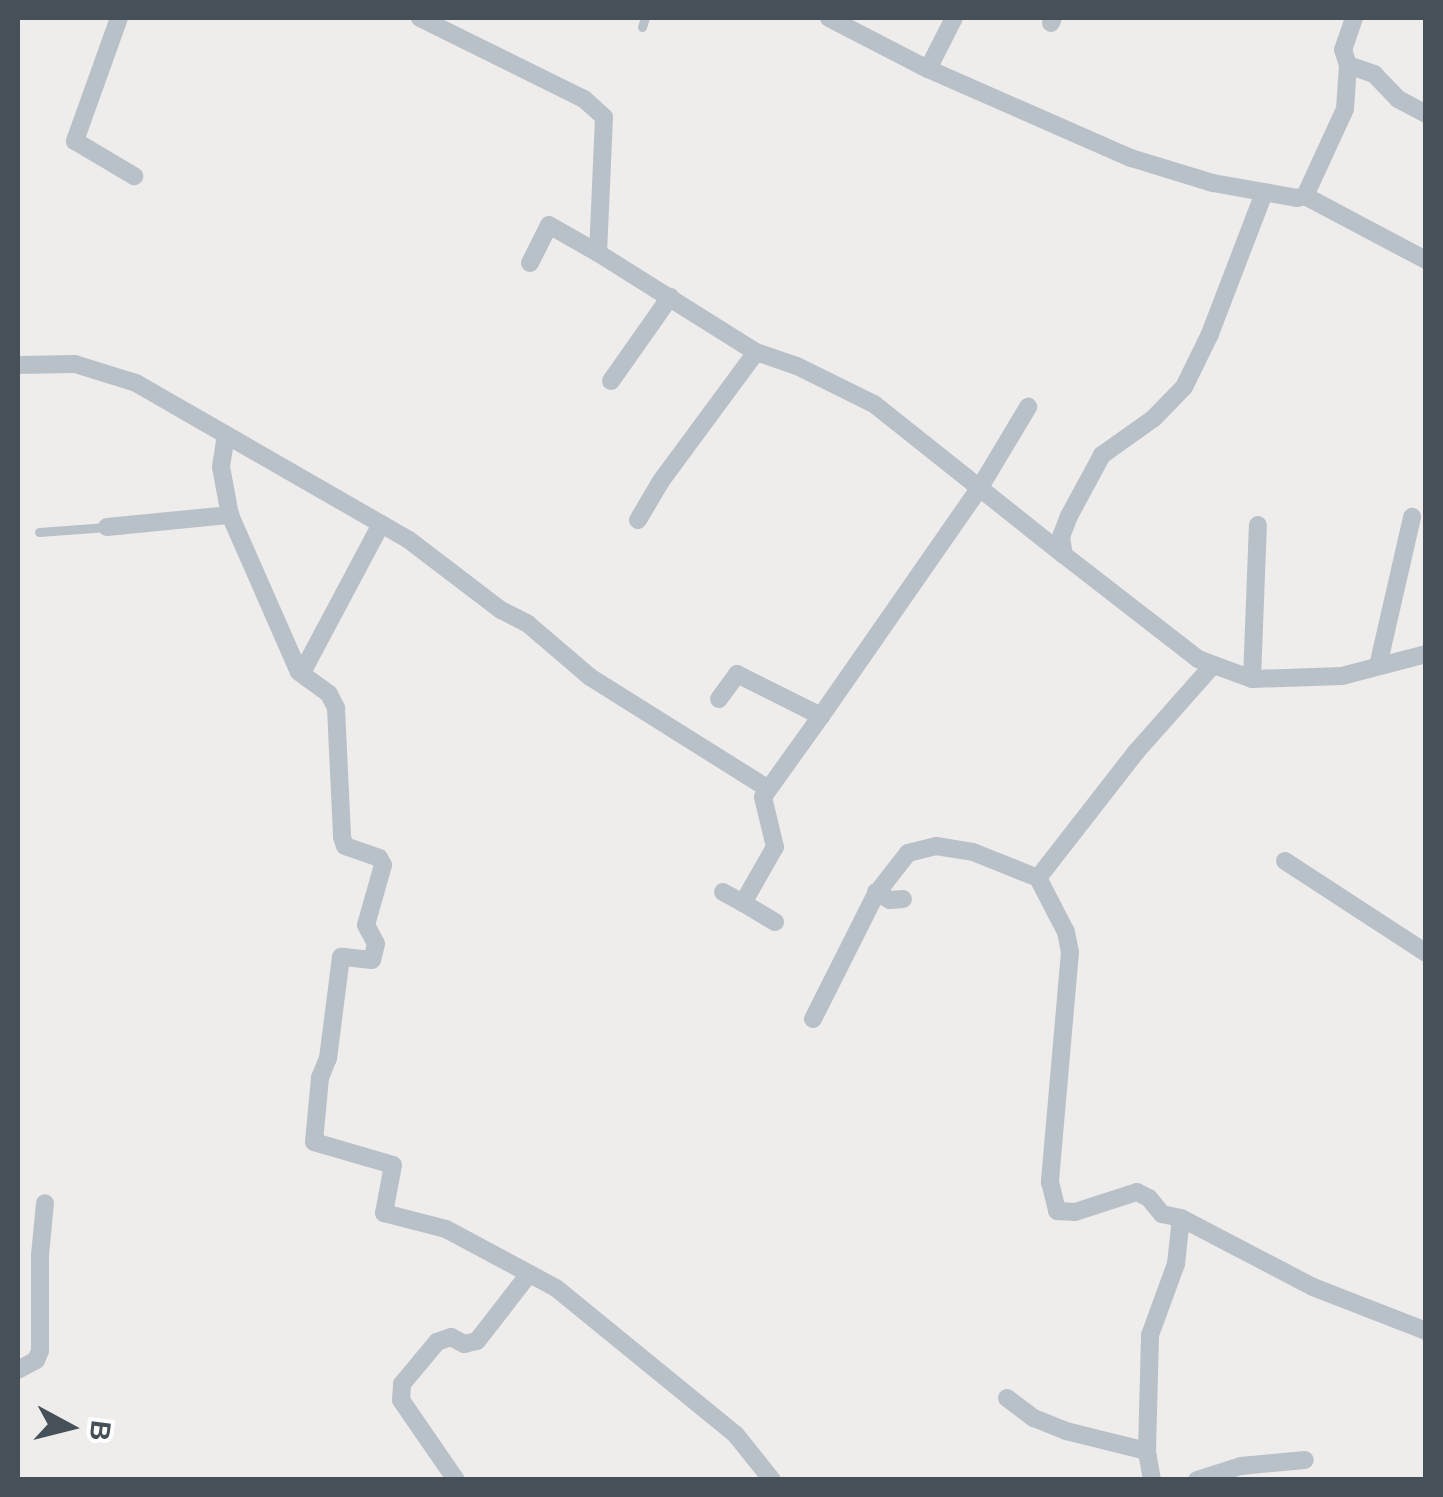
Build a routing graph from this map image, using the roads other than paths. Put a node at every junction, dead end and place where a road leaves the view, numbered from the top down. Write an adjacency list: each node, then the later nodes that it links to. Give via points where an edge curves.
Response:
1 (119, 18): 9 (street, via 75,141)
2 (420, 18): 12 (street, via 584,99 604,117)
3 (829, 18): 7 (street)
4 (954, 18): 7 (street)
5 (1354, 18): 6 (street, via 1343,50)
6 (1348, 65): 8 (street, via 1374,74 1398,99); 11 (street, via 1346,110)
7 (928, 69): 10 (street, via 1132,158)
8 (1426, 114)
9 (134, 176)
10 (1264, 193): 11 (street); 29 (street, via 1184,387 1154,418 1102,454 1061,537)
11 (1306, 196): 13 (street)
12 (598, 252): 14 (street, via 549,224); 15 (street)
13 (1426, 260)
14 (530, 263)
15 (670, 296): 16 (street); 18 (street)
16 (756, 352): 21 (street, via 874,404); 24 (street)
17 (18, 364): 20 (street, via 75,364 136,383)
18 (611, 380)
19 (1028, 407): 21 (street)
20 (226, 435): 22 (street, via 221,467); 25 (street)
21 (979, 489): 29 (street); 36 (street)
22 (230, 515): 27 (street); 49 (street, via 299,672 329,694 336,708 345,846 384,865 366,925 376,944 372,960 341,957 314,1142 393,1165 384,1213 446,1229)
23 (1412, 517): 32 (street)
24 (638, 520)
25 (381, 524): 33 (street); 37 (street, via 528,624 590,678)
26 (1258, 525): 34 (street)
27 (107, 527): 28 (lane)
28 (39, 532)
29 (1064, 556): 31 (street)
30 (1426, 654): 32 (street)
31 (1212, 665): 34 (street); 39 (street)
32 (1378, 666): 34 (street, via 1342,676)
33 (305, 667)
34 (1252, 680)
35 (719, 698): 36 (street, via 738,674)
36 (821, 716): 37 (street)
37 (768, 788): 43 (street, via 763,804 775,846)
38 (1285, 861): 45 (street)
39 (1038, 878): 41 (street, via 972,852 922,846 898,860); 48 (street, via 1070,952 1050,1182 1057,1211 1075,1212 1137,1192 1162,1214)
40 (723, 892): 43 (street)
41 (876, 892): 42 (street); 46 (street)
42 (903, 899)
43 (743, 903): 44 (street)
44 (776, 922)
45 (1426, 953)
46 (813, 1018)
47 (46, 1203): 51 (street, via 40,1351)
48 (1181, 1218): 50 (street, via 1313,1287); 53 (street, via 1176,1264 1150,1336)
49 (529, 1274): 55 (street, via 477,1342 438,1342 402,1384 401,1400); 56 (street, via 556,1288 736,1435)
50 (1426, 1331)
51 (18, 1370)
52 (1007, 1398): 53 (street, via 1066,1431)
53 (1148, 1451): 57 (street)
54 (1306, 1460): 58 (street, via 1241,1466)
55 (456, 1480)
56 (772, 1480)
57 (1152, 1480)
58 (1196, 1480)

